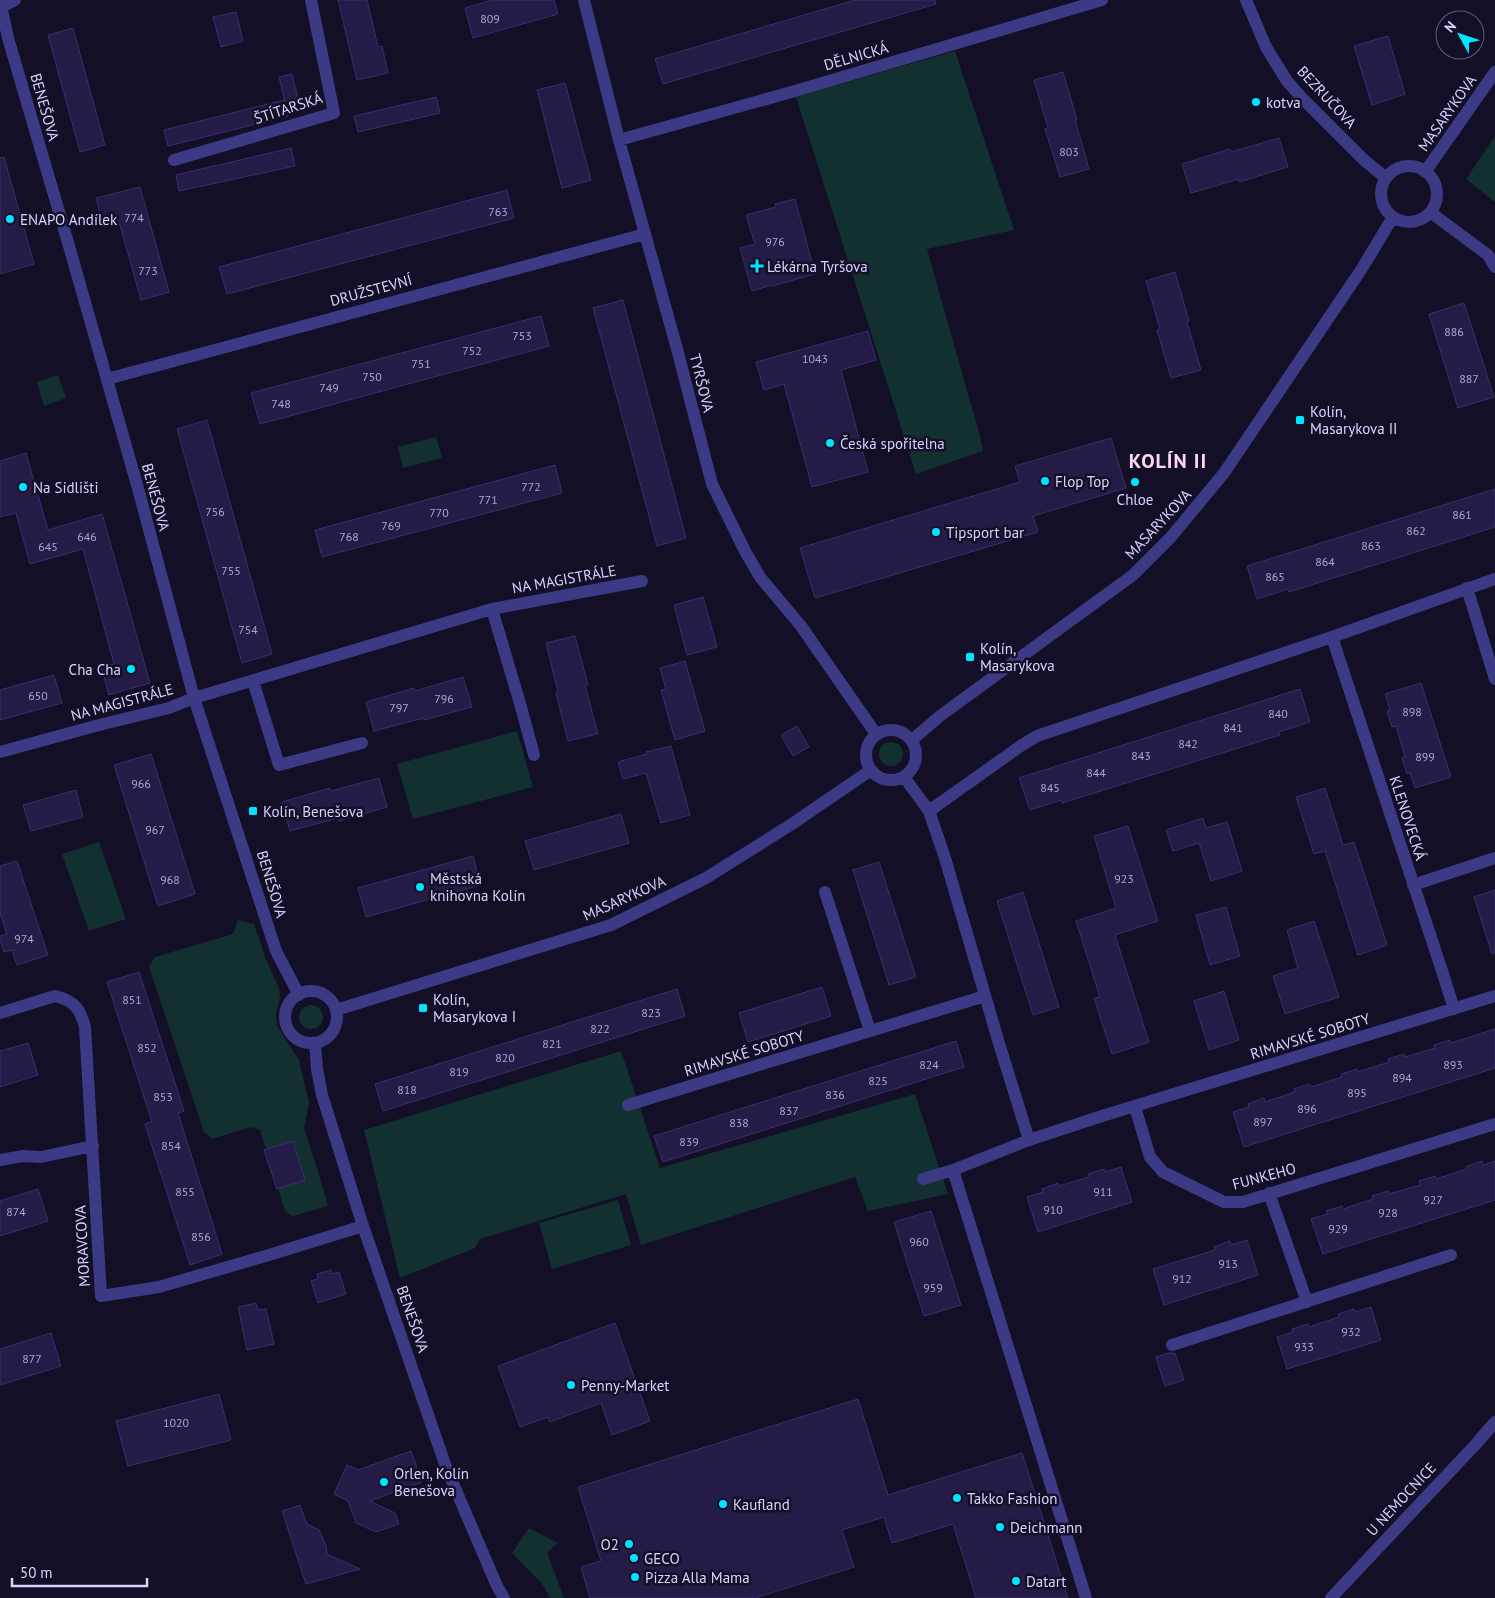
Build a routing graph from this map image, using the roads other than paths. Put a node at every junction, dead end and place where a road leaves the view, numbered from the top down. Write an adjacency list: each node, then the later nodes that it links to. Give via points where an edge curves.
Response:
1 (15, 0): 6 (street)
2 (311, 0): 9 (street, ŠTÍTARSKÁ, via 334,112)
3 (584, 0): 8 (street, TYRŠOVA)
4 (1102, 0): 8 (street, DĚLNICKÁ)
5 (1246, 0): 11 (street, BEZRUČOVA, via 1266,47 1287,81 1364,160)
6 (0, 5): 16 (street, BENEŠOVA)
7 (1495, 72): 10 (street, MASARYKOVA)
8 (620, 140): 14 (street, TYRŠOVA)
9 (174, 160)
10 (1426, 172): 11 (street, MASARYKOVA, via 1408,166); 12 (street, MASARYKOVA, via 1436,191)
11 (1386, 178): 13 (street, via 1382,199)
12 (1430, 212): 13 (street, via 1412,221); 15 (street, via 1488,255)
13 (1394, 217): 26 (street, MASARYKOVA, via 1224,473 1171,537 1133,575)
14 (645, 234): 16 (street, DRUŽSTEVNÍ); 25 (street, TYRŠOVA, via 712,484 760,577 801,626)
15 (1495, 267)
16 (107, 379): 24 (street, BENEŠOVA)
17 (1495, 579): 19 (street)
18 (642, 582): 20 (street, NA MAGISTRÁLE)
19 (1468, 588): 21 (street); 22 (street)
20 (492, 609): 23 (street, NA MAGISTRÁLE); 29 (street)
21 (1332, 636): 32 (street, via 1037,736); 34 (street, KLENOVECKÁ)
22 (1495, 679)
23 (253, 681): 24 (street, NA MAGISTRÁLE); 27 (street, via 279,765)
24 (194, 698): 28 (street, NA MAGISTRÁLE, via 169,708); 36 (street, BENEŠOVA, via 276,951)
25 (876, 734): 26 (street, via 884,730 900,730); 30 (street, via 867,747 867,762)
26 (912, 740): 31 (street, via 917,756 915,764)
27 (362, 742)
28 (0, 752)
29 (534, 755)
30 (871, 770): 31 (street, via 882,778 897,780); 40 (street, MASARYKOVA, via 706,878 611,925)
31 (904, 777): 32 (street)
32 (929, 811): 37 (street)
33 (1495, 858): 34 (street)
34 (1413, 885): 39 (street, KLENOVECKÁ)
35 (825, 892): 42 (street)
36 (298, 995): 40 (street, via 321,993 328,997); 43 (street, via 289,1005 287,1026 301,1041)
37 (985, 996): 42 (street, RIMAVSKÉ SOBOTY); 47 (street)
38 (1495, 996): 39 (street, RIMAVSKÉ SOBOTY)
39 (1454, 1009): 45 (street, RIMAVSKÉ SOBOTY)
40 (336, 1010): 43 (street, via 333,1031)
41 (0, 1013): 48 (street, MORAVCOVA, via 56,996 74,1004 82,1014)
42 (870, 1031): 44 (street, RIMAVSKÉ SOBOTY)
43 (315, 1043): 53 (street, BENEŠOVA, via 322,1095)
44 (628, 1105)
45 (1135, 1107): 47 (street); 52 (street, FUNKEHO, via 1150,1157 1163,1172 1224,1202 1243,1202)
46 (1495, 1124): 52 (street, FUNKEHO)
47 (1029, 1140): 50 (street)
48 (92, 1146): 49 (street, via 41,1157); 53 (street, MORAVCOVA, via 100,1296 159,1287)
49 (0, 1160)
50 (953, 1170): 51 (street); 59 (street)
51 (923, 1179)
52 (1269, 1193): 55 (street)
53 (363, 1226): 58 (street, BENEŠOVA, via 446,1467)
54 (1451, 1255): 55 (street)
55 (1308, 1302): 56 (street)
56 (1172, 1345)
57 (1495, 1422): 60 (street, U NEMOCNICE)
58 (504, 1598)
59 (1086, 1598)
60 (1330, 1598)

